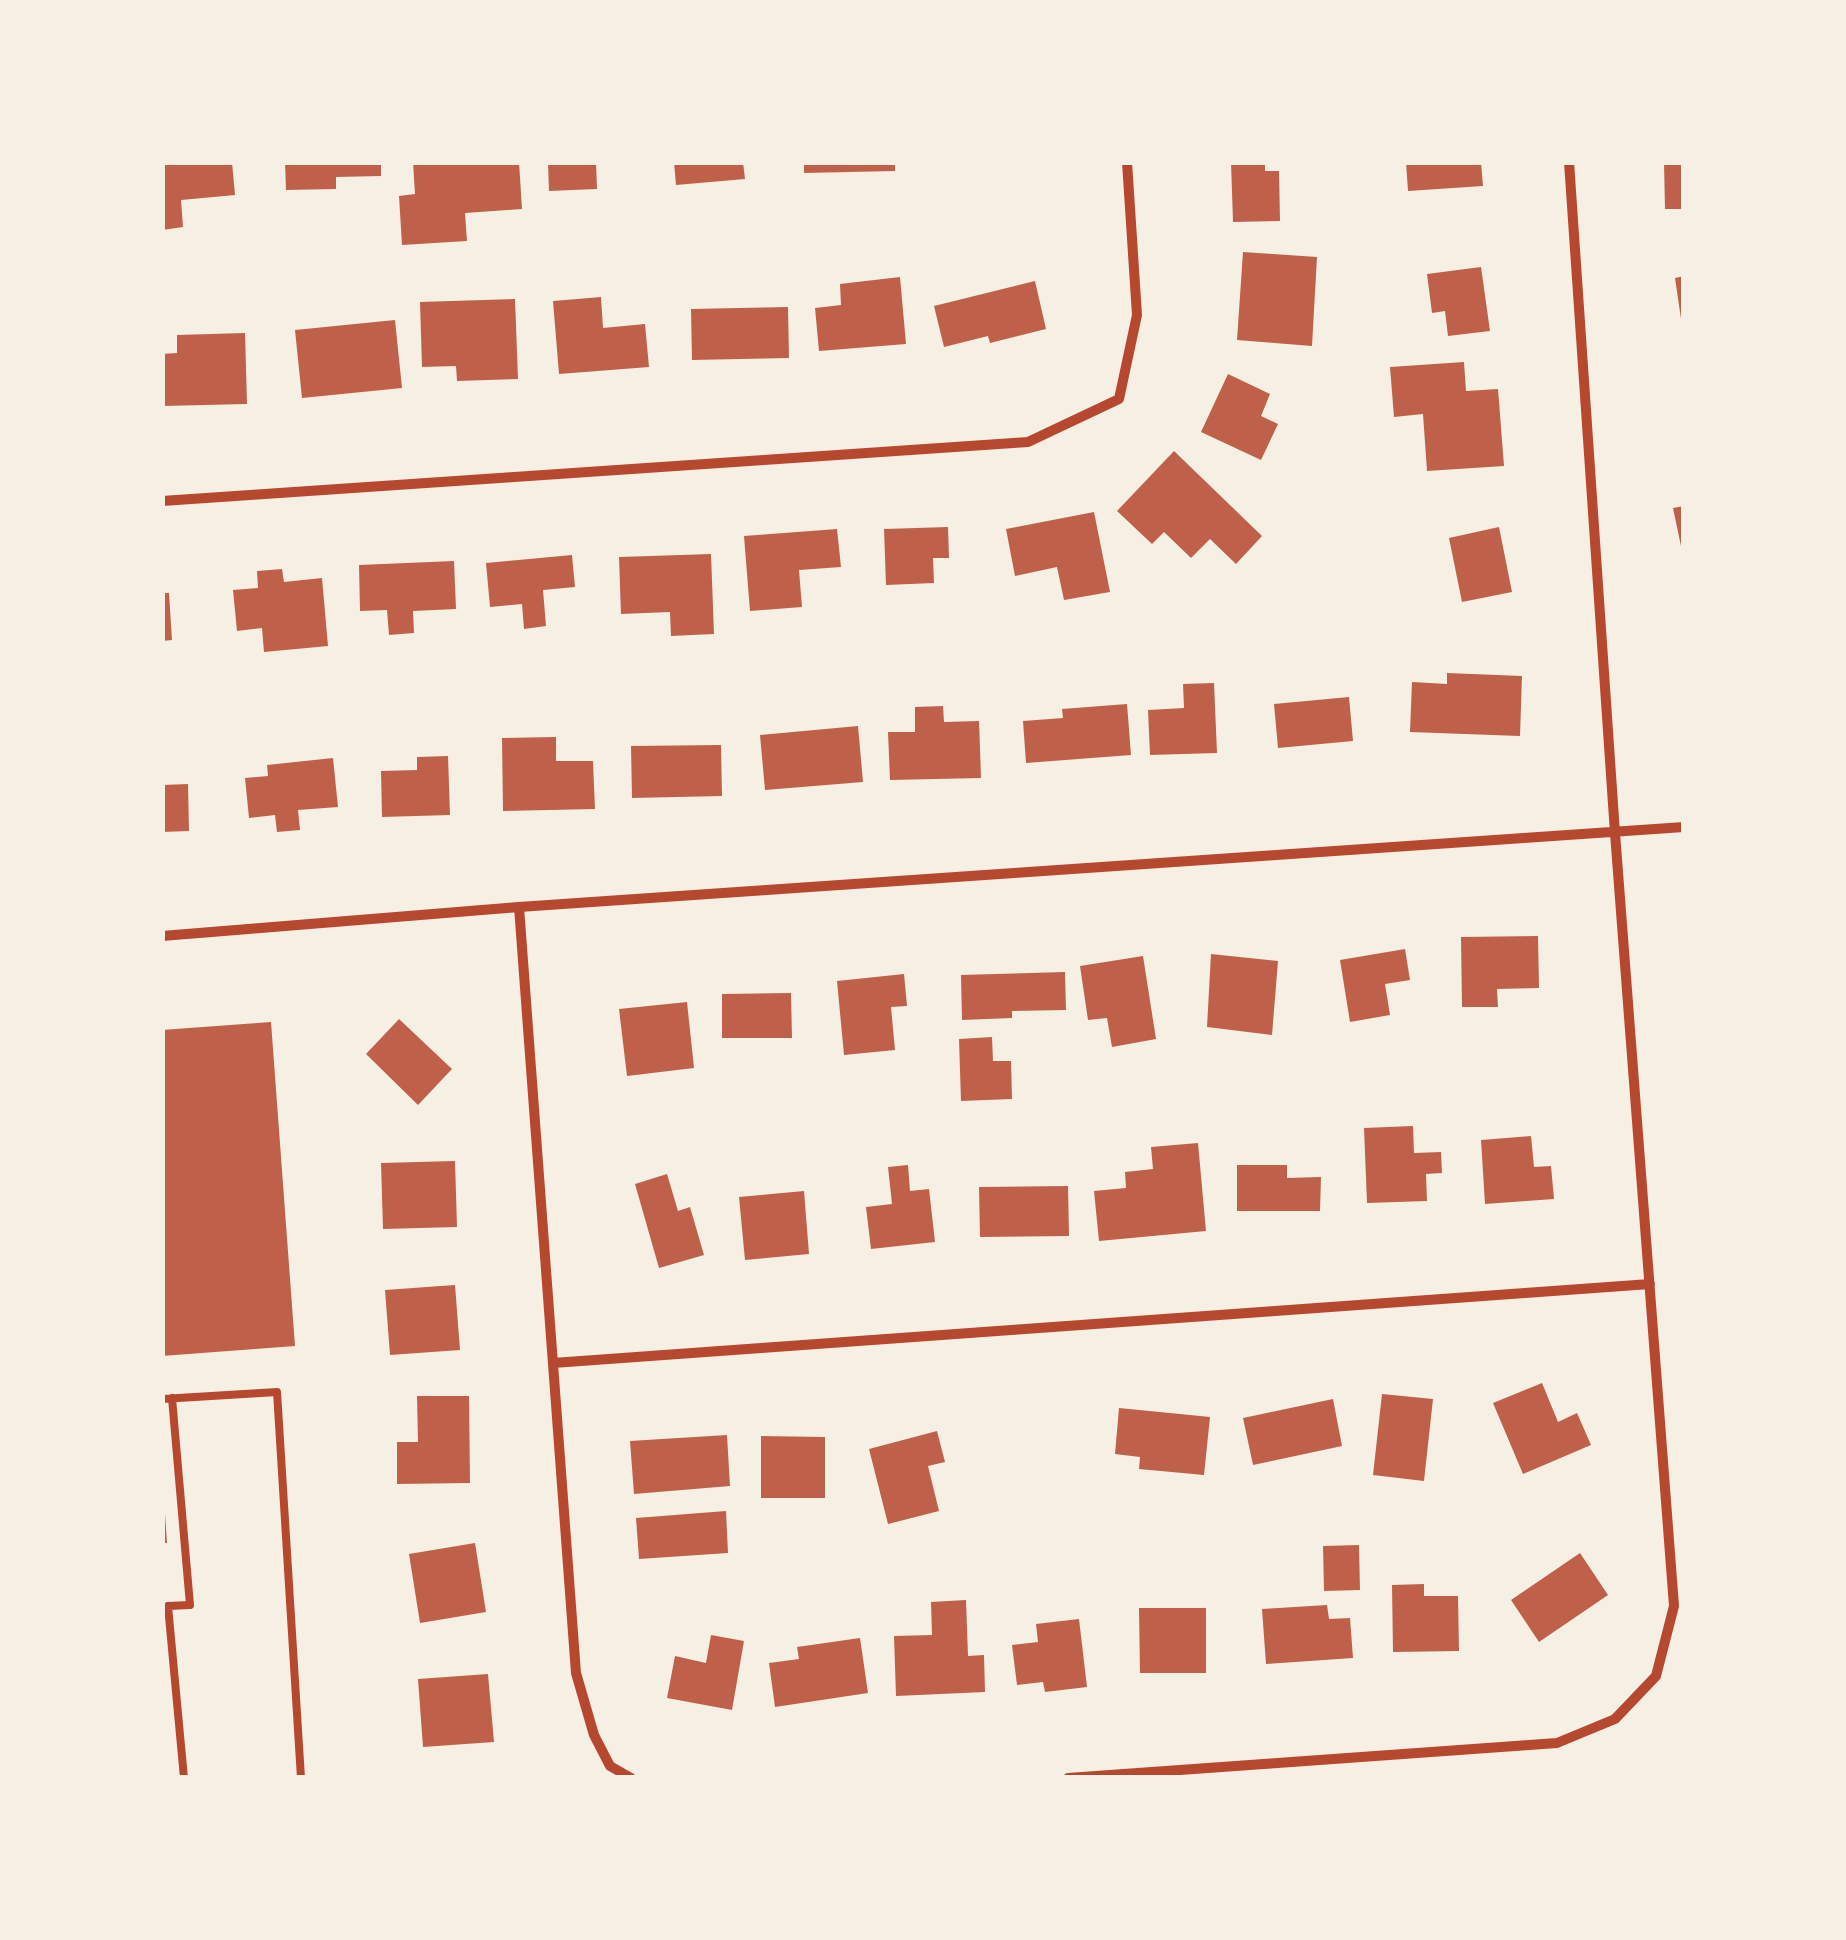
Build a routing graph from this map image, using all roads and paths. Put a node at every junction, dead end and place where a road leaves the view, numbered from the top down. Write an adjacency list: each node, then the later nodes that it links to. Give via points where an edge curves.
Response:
1 (1127, 162): 3 (street, via 1136,315 1119,399 1028,442)
2 (1569, 162): 5 (street)
3 (162, 501)
4 (1684, 827): 5 (street)
5 (1615, 833): 6 (street); 8 (street)
6 (519, 908): 7 (street); 9 (street)
7 (162, 936)
8 (1650, 1284): 9 (street); 14 (street, via 1674,1606 1656,1676 1615,1719 1557,1743)
9 (552, 1363): 13 (street, via 576,1674 610,1766)
10 (168, 1399): 11 (lane, via 190,1605 168,1606); 12 (lane, via 277,1392)
11 (184, 1778)
12 (301, 1778)
13 (631, 1778)
14 (1068, 1778)

